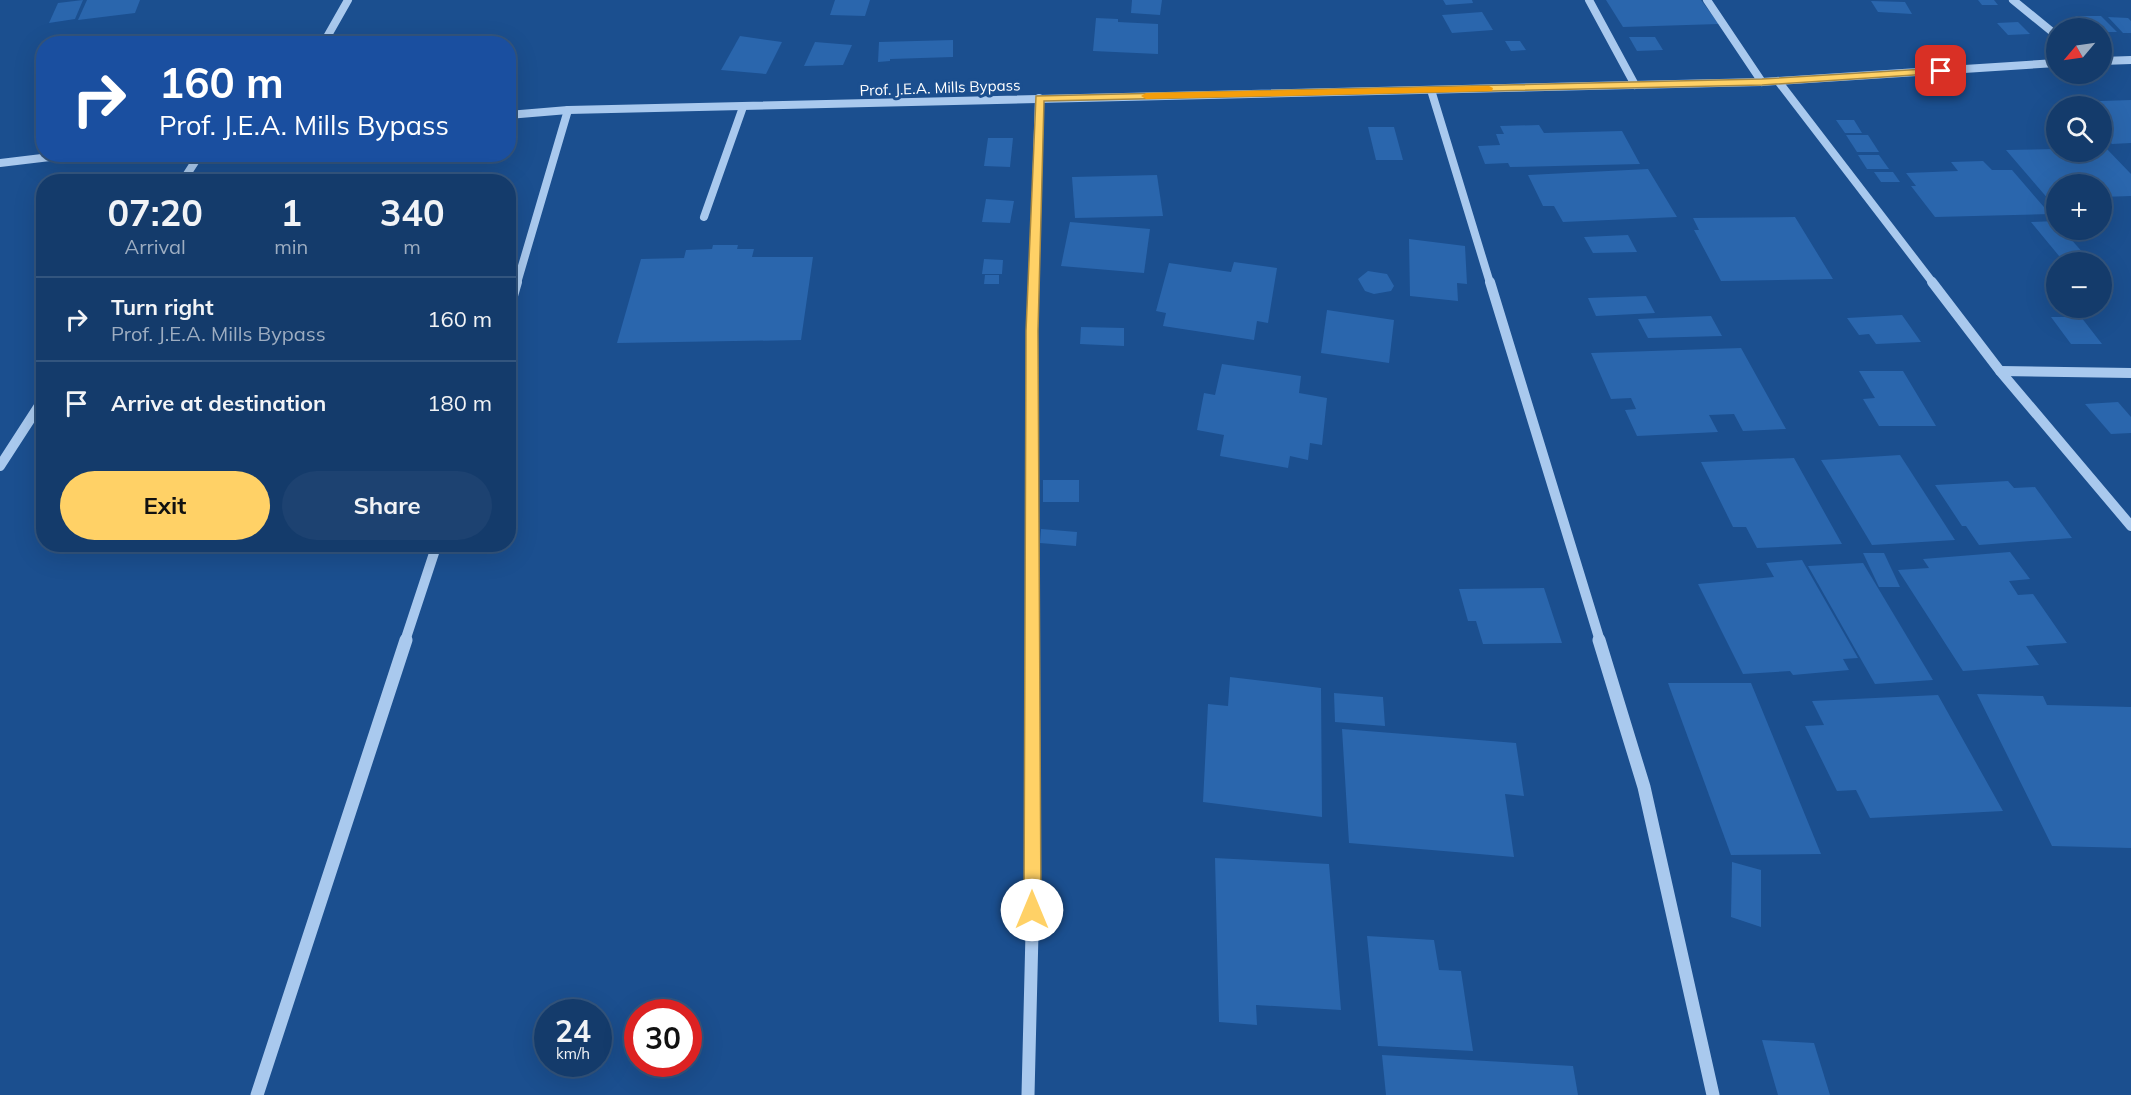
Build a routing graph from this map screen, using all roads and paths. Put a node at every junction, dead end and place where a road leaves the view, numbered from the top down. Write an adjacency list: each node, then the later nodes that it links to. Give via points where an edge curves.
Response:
1 (348, 0): 6 (street)
2 (1589, 0): 12 (street)
3 (1707, 0): 11 (street)
4 (2013, 0): 5 (street)
5 (2046, 27)
6 (328, 36)
7 (2131, 60): 8 (street)
8 (2112, 61)
9 (2046, 64): 10 (street, Prof. J.E.A. Mills Bypass)
10 (1778, 81): 11 (street, Prof. J.E.A. Mills Bypass); 22 (street)
11 (1762, 82): 12 (street, Prof. J.E.A. Mills Bypass)
12 (1635, 85): 13 (street, Prof. J.E.A. Mills Bypass)
13 (1431, 90): 14 (street, Prof. J.E.A. Mills Bypass); 30 (street, via 1644,787)
14 (1039, 98): 15 (street, Prof. J.E.A. Mills Bypass); 29 (street, via 1032,331 1032,933)
15 (742, 107): 16 (street, Prof. J.E.A. Mills Bypass); 20 (street)
16 (568, 110): 17 (street, Prof. J.E.A. Mills Bypass); 21 (street)
17 (516, 114)
18 (36, 159): 19 (street)
19 (0, 163)
20 (704, 217)
21 (516, 286)
22 (2000, 371): 23 (street); 26 (street)
23 (2131, 373)
24 (36, 410): 25 (street)
25 (0, 466)
26 (2131, 526)
27 (434, 552): 28 (street)
28 (257, 1095)
29 (1028, 1095)
30 (1713, 1095)

